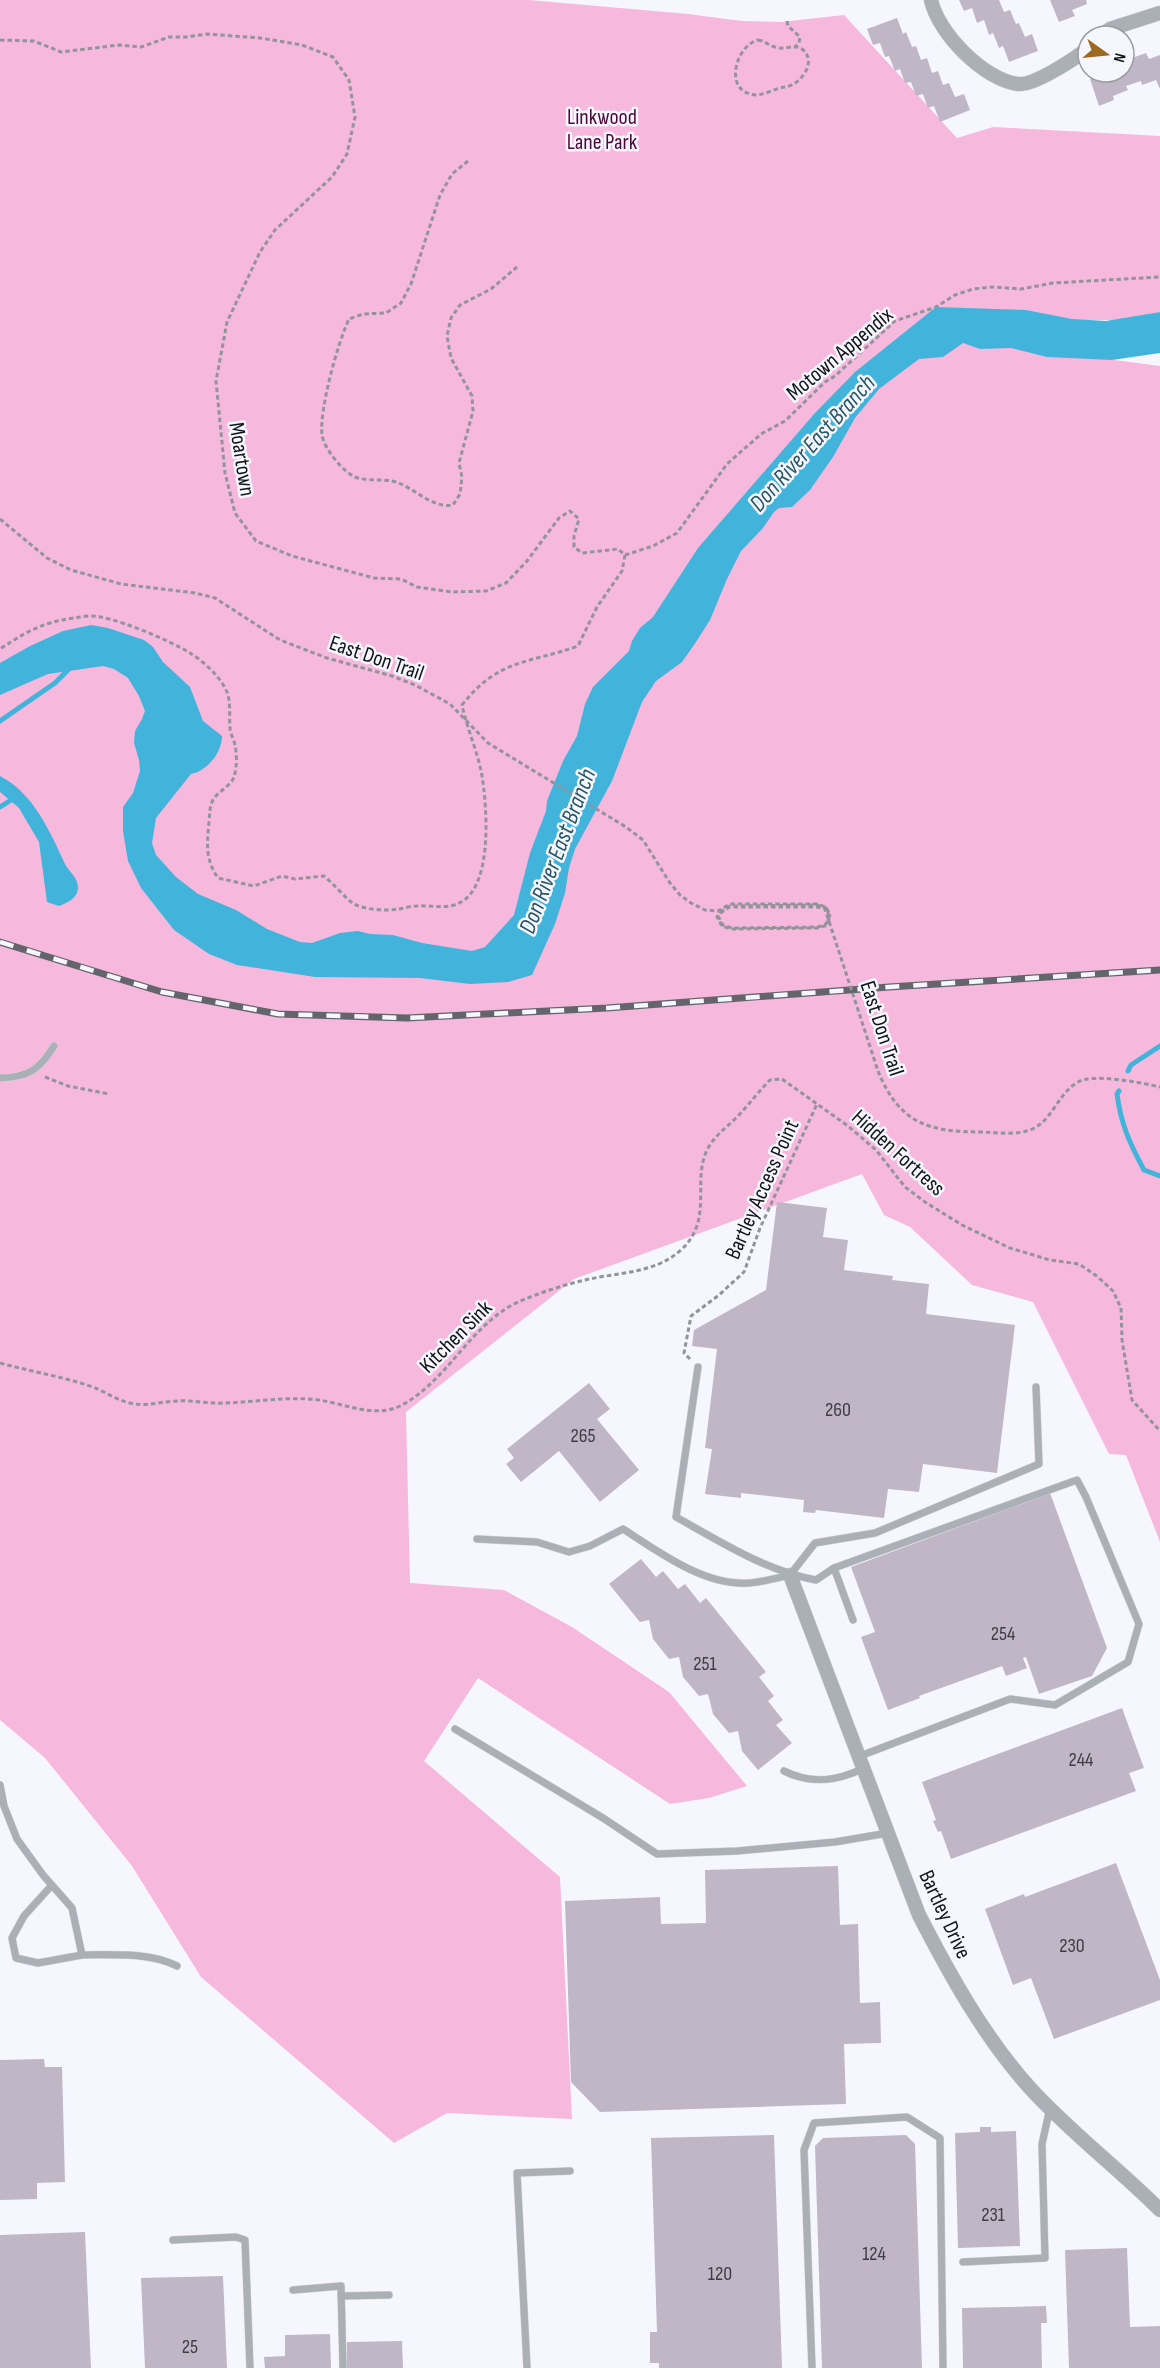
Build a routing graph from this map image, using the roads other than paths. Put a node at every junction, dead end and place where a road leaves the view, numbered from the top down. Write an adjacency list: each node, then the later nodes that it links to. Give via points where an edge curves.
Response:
1 (930, 0): 4 (street, via 962,51 987,73 1020,85 1046,76)
2 (1160, 13): 3 (street)
3 (1126, 24)
4 (1076, 56)
5 (54, 1046): 6 (lane, via 42,1066 32,1072)
6 (0, 1078)
7 (698, 1367): 11 (lane, via 676,1517 730,1548)
8 (1036, 1387): 11 (lane, via 1039,1464 875,1533 815,1543)
9 (477, 1539): 11 (lane, via 537,1542 569,1552 623,1529 716,1580 749,1583)
10 (834, 1568): 11 (lane, via 816,1580); 12 (lane); 14 (lane, via 1077,1480 1139,1624 1128,1662 1055,1705 1010,1699)
11 (790, 1575): 14 (street, Bartley Drive)
12 (853, 1620)
13 (455, 1729): 17 (lane, via 657,1854 761,1849)
14 (862, 1762): 15 (lane, via 850,1775 828,1780 801,1779); 17 (street, Bartley Drive)
15 (784, 1771)
16 (0, 1785): 18 (lane, via 17,1839)
17 (888, 1833): 21 (street, Bartley Drive, via 919,1914 964,1997 991,2039)
18 (52, 1885): 19 (lane, via 72,1908); 19 (lane, via 24,1916 12,1938 16,1958 38,1963)
19 (82, 1955): 20 (lane, via 164,1959)
20 (177, 1966)
21 (1050, 2108): 23 (street, Bartley Drive); 25 (lane, via 1042,2144 1045,2258)
22 (570, 2171): 31 (lane, via 517,2173)
23 (1160, 2210)
24 (173, 2240): 29 (lane, via 236,2236 244,2240)
25 (963, 2262)
26 (293, 2290): 28 (lane, via 340,2286)
27 (389, 2295): 28 (lane)
28 (341, 2296): 30 (lane)
29 (250, 2368)
30 (343, 2368)
31 (527, 2368)
32 (812, 2368): 33 (lane, via 804,2150 810,2132 814,2123 908,2117 940,2138)
33 (943, 2368)

